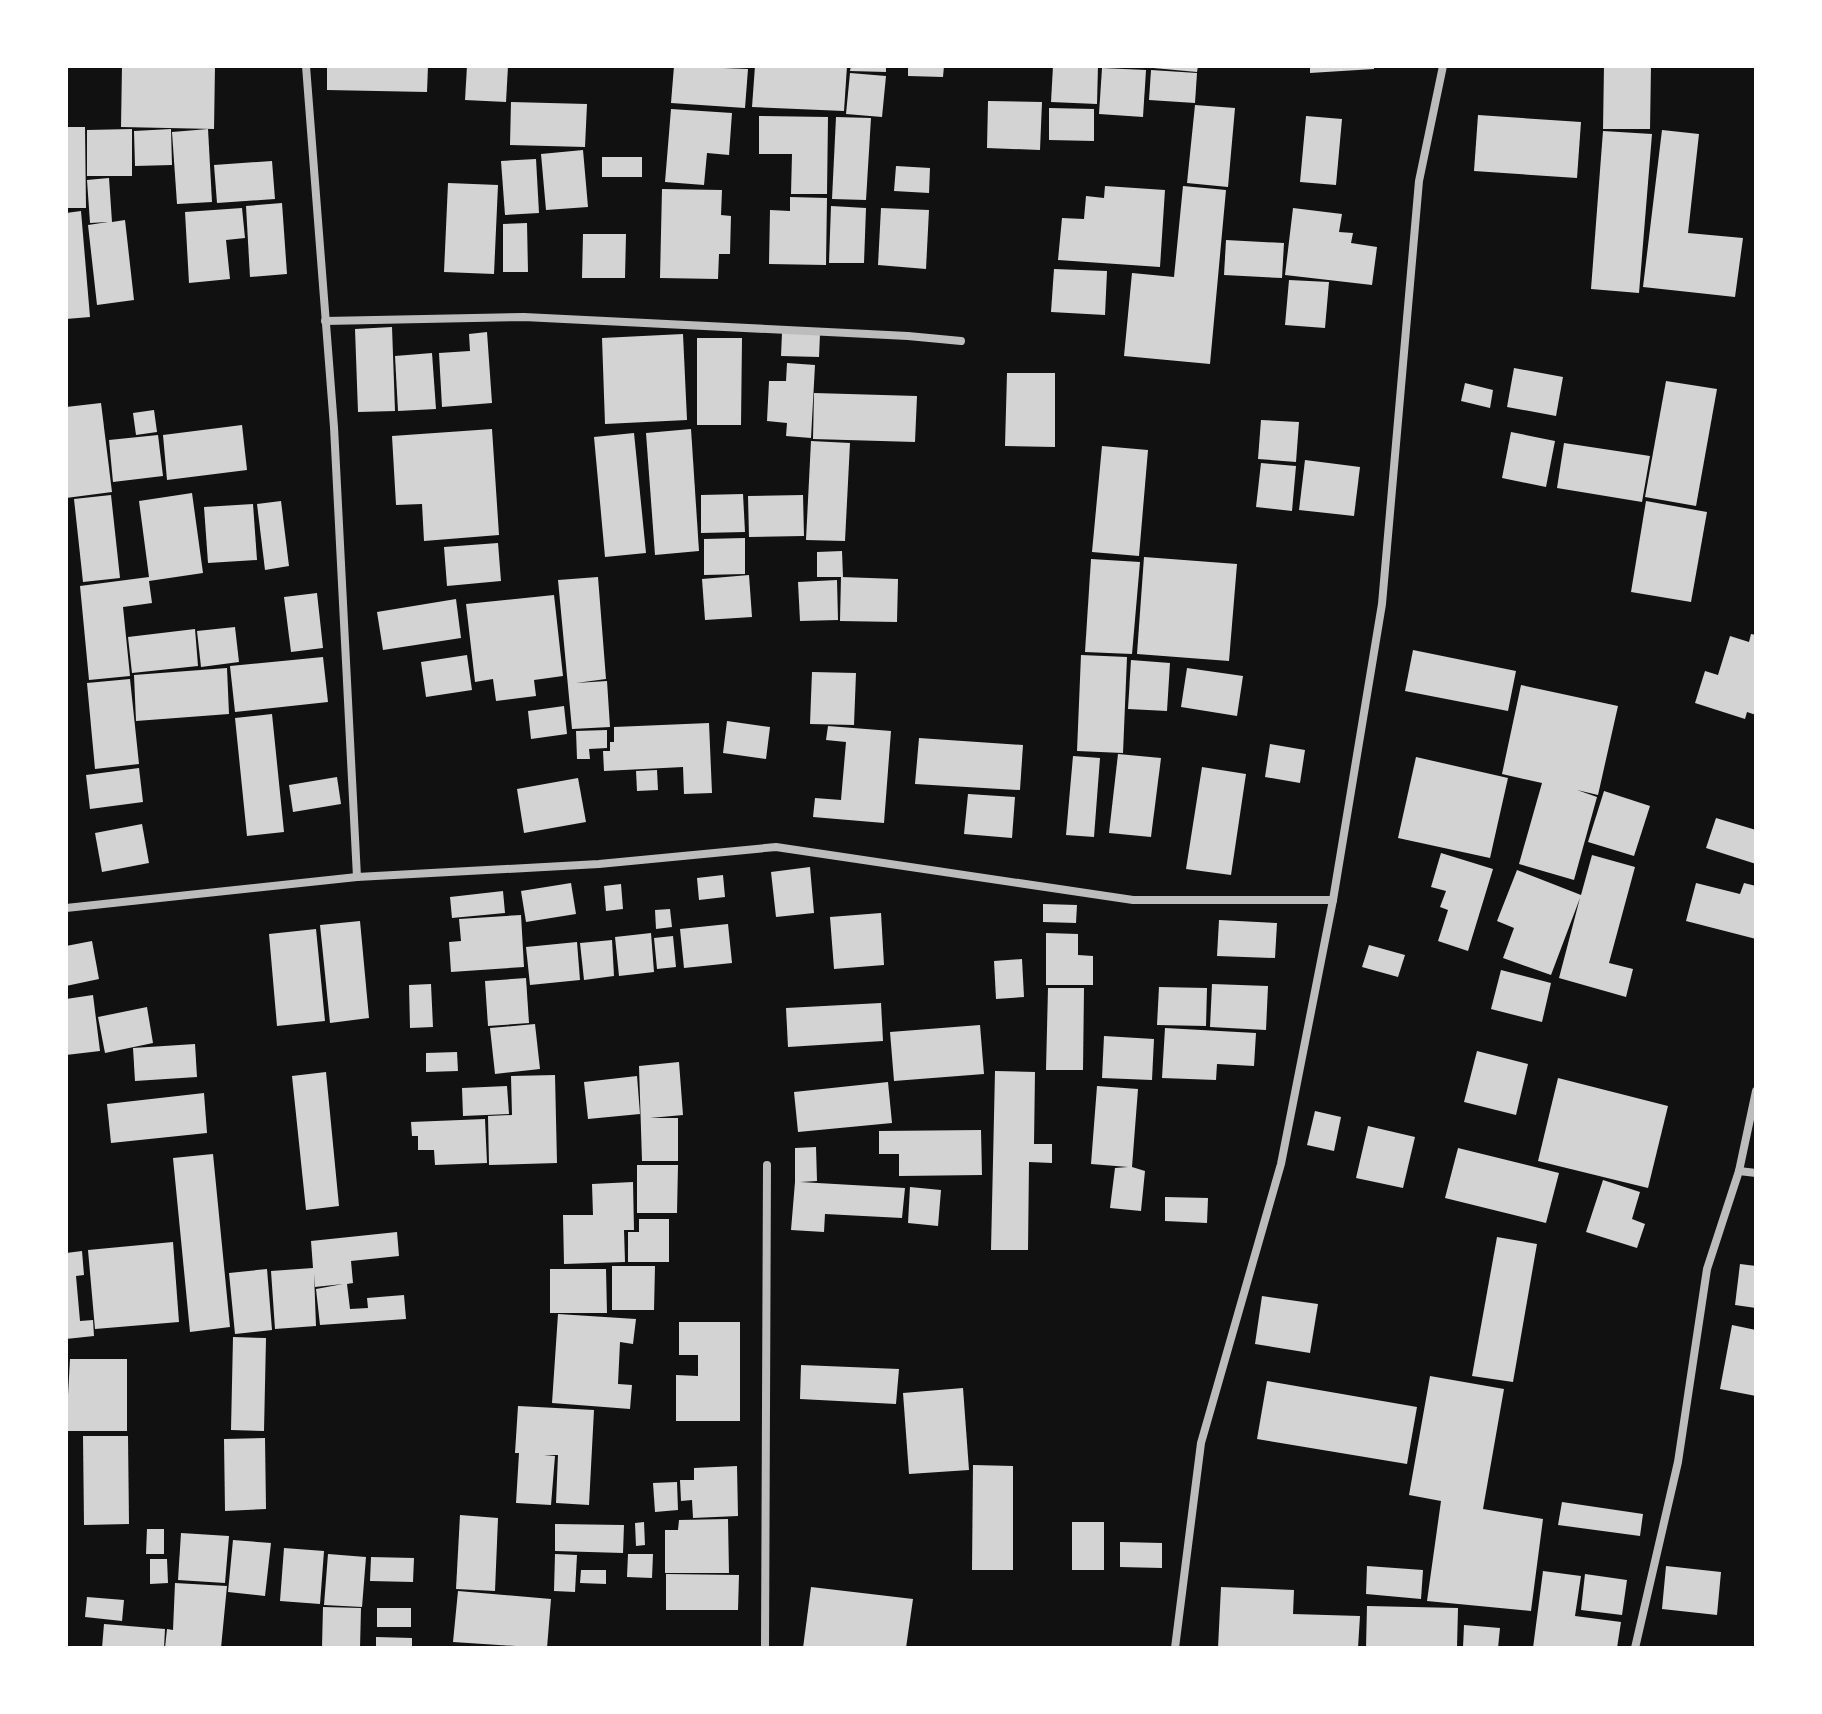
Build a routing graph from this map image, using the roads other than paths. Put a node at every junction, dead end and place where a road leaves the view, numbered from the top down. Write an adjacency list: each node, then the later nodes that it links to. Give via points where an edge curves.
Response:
1 (306, 66): 3 (street)
2 (1443, 66): 6 (street, via 1419,181 1382,604)
3 (325, 321): 4 (street, via 524,317); 5 (street)
4 (961, 341)
5 (357, 877): 6 (street, via 599,864 776,847 1133,900); 7 (street)
6 (1333, 900): 13 (street, via 1281,1164 1201,1443)
7 (66, 908)
8 (1756, 1091): 10 (street)
9 (767, 1165): 12 (street)
10 (1739, 1171): 11 (street); 14 (street, via 1707,1269 1678,1462)
11 (1756, 1173)
12 (765, 1648)
13 (1175, 1648)
14 (1635, 1648)

